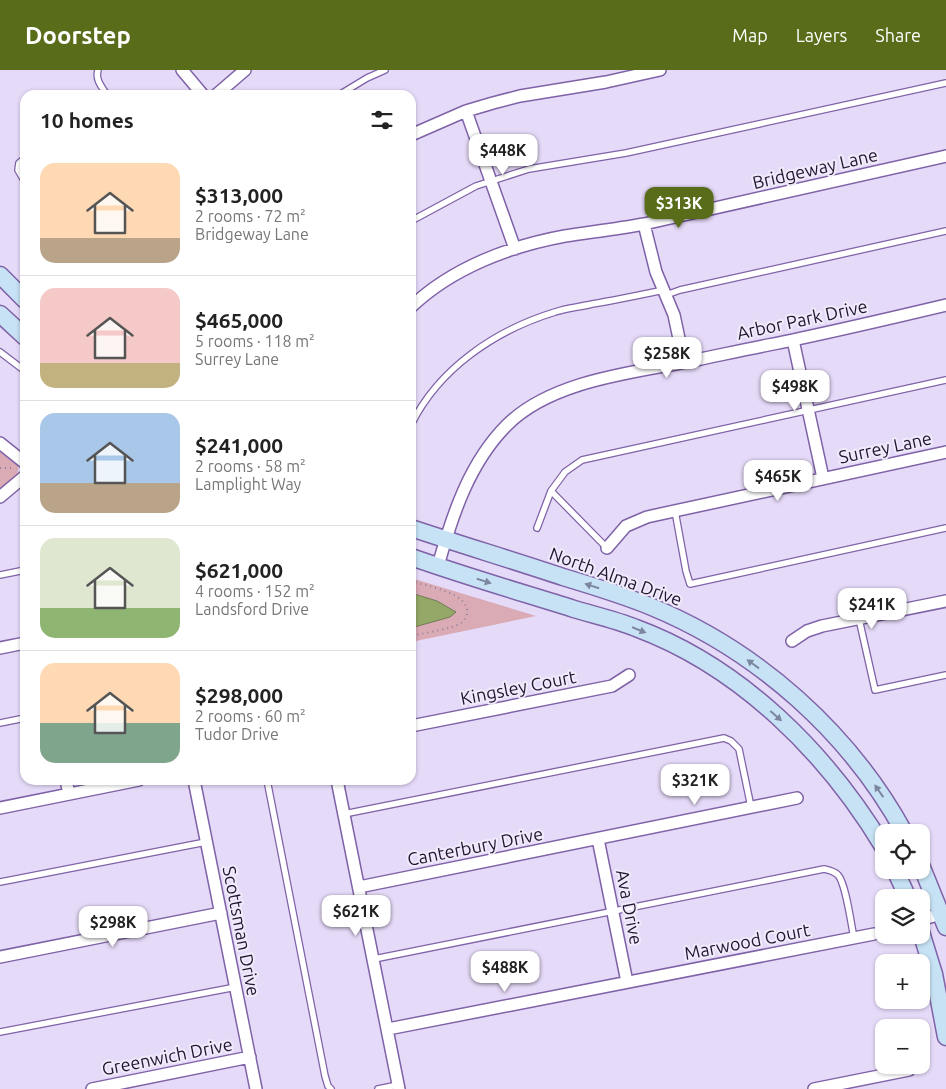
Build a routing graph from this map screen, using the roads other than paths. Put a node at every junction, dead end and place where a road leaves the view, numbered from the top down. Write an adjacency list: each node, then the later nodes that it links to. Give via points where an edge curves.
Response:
1 (98, 70): 8 (lane)
2 (182, 70): 9 (street)
3 (245, 70): 10 (street)
4 (385, 70): 11 (lane)
5 (660, 70): 6 (street)
6 (624, 74): 12 (street, via 520,96)
7 (946, 83): 15 (lane, via 626,153 529,169)
8 (104, 90)
9 (200, 90)
10 (222, 90)
11 (347, 90)
12 (466, 112): 13 (street); 15 (street)
13 (416, 133)
14 (946, 156): 17 (street, Bridgeway Lane)
15 (491, 181): 16 (lane); 19 (street)
16 (416, 218)
17 (644, 224): 19 (street, Bridgeway Lane, via 566,236); 21 (street)
18 (946, 231): 21 (lane)
19 (515, 249): 23 (street, Bridgeway Lane, via 462,271)
20 (0, 275): 22 (main road)
21 (665, 293): 29 (street, via 674,315); 33 (lane, via 556,311 518,325 458,365)
22 (20, 295)
23 (416, 303)
24 (946, 305): 27 (street, Arbor Park Drive)
25 (0, 314): 26 (main road)
26 (20, 332)
27 (792, 340): 29 (street, Arbor Park Drive); 32 (street)
28 (0, 352): 30 (lane)
29 (684, 362): 45 (street, Arbor Park Drive, via 581,384 540,400 508,423 485,450 469,480)
30 (20, 368)
31 (946, 380): 32 (lane)
32 (808, 410): 37 (street); 39 (lane, via 582,460 565,472)
33 (416, 415)
34 (0, 442): 36 (street)
35 (946, 452): 37 (street, Surrey Lane)
36 (20, 463)
37 (823, 478): 41 (street, Surrey Lane)
38 (20, 480): 40 (street)
39 (551, 491): 42 (lane); 46 (lane)
40 (0, 497)
41 (675, 511): 43 (lane, via 690,584); 46 (street, Surrey Lane, via 626,526)
42 (537, 528)
43 (946, 528)
44 (416, 530): 45 (main road, North Alma Drive)
45 (446, 540): 48 (street, Arbor Park Drive); 71 (main road, North Alma Drive, one-way to 45, via 867,775 831,732 785,688 726,645 677,618 627,597)
46 (608, 548)
47 (416, 558): 48 (main road)
48 (438, 566): 72 (main road, one-way to 72, via 636,628 688,653 759,701 801,739 845,789)
49 (20, 571): 50 (lane)
50 (0, 575)
51 (946, 601): 52 (street)
52 (859, 619): 53 (street, via 807,631); 57 (lane, via 876,690)
53 (792, 641)
54 (20, 644): 55 (street)
55 (0, 648)
56 (629, 675): 60 (street, Kingsley Court, via 612,686)
57 (946, 675)
58 (20, 719): 59 (lane)
59 (0, 723)
60 (416, 725)
61 (67, 785): 66 (street)
62 (114, 785): 66 (street)
63 (195, 785): 74 (street, Scottsman Drive)
64 (268, 785): 97 (lane, via 325,1076)
65 (339, 785): 70 (street)
66 (69, 794): 68 (street)
67 (797, 798): 69 (street, Canterbury Drive)
68 (0, 808)
69 (751, 808): 70 (lane, via 739,749 724,738); 73 (street, Canterbury Drive)
70 (344, 814): 77 (street)
71 (899, 824)
72 (875, 834)
73 (598, 839): 77 (street, Canterbury Drive); 78 (street, Ava Drive)
74 (206, 842): 76 (lane); 79 (street, Scottsman Drive)
75 (927, 879): 80 (main road)
76 (0, 882)
77 (359, 887): 86 (street)
78 (612, 911): 83 (lane, via 824,869 838,876 843,884); 86 (lane); 87 (street, Ava Drive)
79 (221, 914): 85 (street); 88 (street, Scottsman Drive)
80 (944, 917): 81 (street)
81 (930, 919)
82 (874, 934): 83 (street, Marwood Court)
83 (854, 938): 87 (street, Marwood Court)
84 (925, 944): 91 (main road)
85 (0, 957)
86 (374, 959): 89 (street)
87 (626, 982): 89 (street, Marwood Court)
88 (236, 986): 90 (lane); 92 (street, Scottsman Drive)
89 (388, 1030): 94 (street)
90 (0, 1032)
91 (946, 1037)
92 (250, 1057): 95 (street, Greenwich Drive); 96 (street, Scottsman Drive)
93 (889, 1074): 99 (street)
94 (399, 1087): 98 (lane)
95 (92, 1089)
96 (256, 1089)
97 (331, 1089)
98 (378, 1089)
99 (814, 1089)

